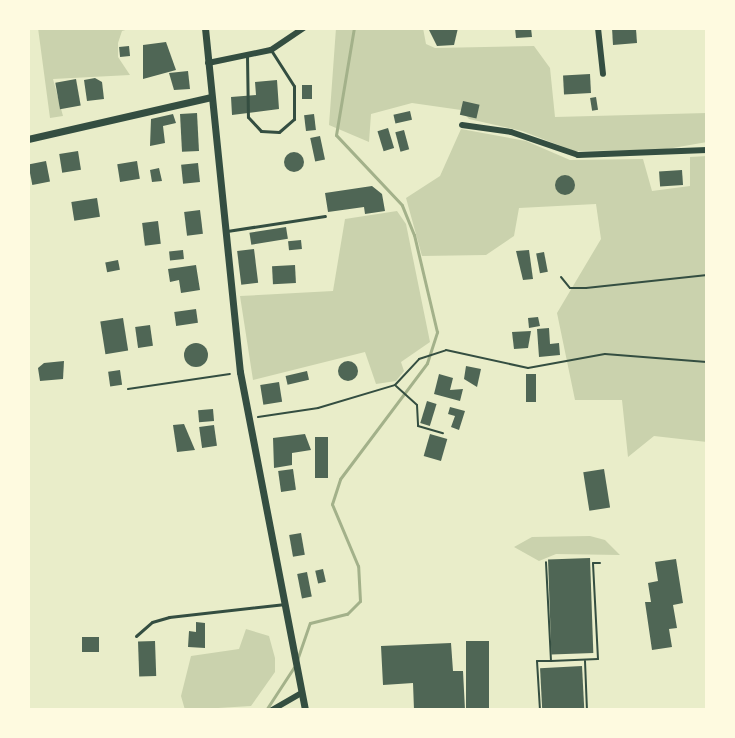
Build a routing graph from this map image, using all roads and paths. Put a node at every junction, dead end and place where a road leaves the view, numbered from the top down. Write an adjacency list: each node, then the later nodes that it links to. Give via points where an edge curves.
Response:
1 (205, 28): 6 (street)
2 (304, 28): 4 (street)
3 (598, 28): 7 (street)
4 (271, 50): 5 (street); 5 (lane, via 294,86 296,107 290,124 273,133 261,131 248,117)
5 (247, 55): 6 (street)
6 (208, 63): 8 (street)
7 (603, 74)
8 (211, 97): 10 (street); 13 (street)
9 (462, 125): 11 (street, via 511,132 578,155)
10 (28, 139)
11 (707, 150)
12 (325, 216): 13 (lane)
13 (223, 231): 17 (street)
14 (707, 275): 15 (path, via 586,288 570,288)
15 (561, 277)
16 (707, 362): 18 (path, via 605,354 528,368 478,353 443,351 427,355)
17 (240, 372): 19 (path); 20 (street)
18 (395, 385): 20 (path, via 318,408); 21 (path, via 417,405 418,426)
19 (128, 389)
20 (249, 418): 24 (street)
21 (443, 433)
22 (546, 562): 27 (path)
23 (600, 563): 26 (path, via 593,563 598,659)
24 (285, 604): 25 (lane, via 169,617 152,622); 28 (street)
25 (136, 636)
26 (585, 660): 27 (path); 34 (path)
27 (551, 661): 33 (path, via 537,661)
28 (301, 693): 29 (street); 32 (street)
29 (284, 701): 30 (street); 31 (lane)
30 (272, 710)
31 (285, 710)
32 (305, 710)
33 (540, 710)
34 (587, 710)

